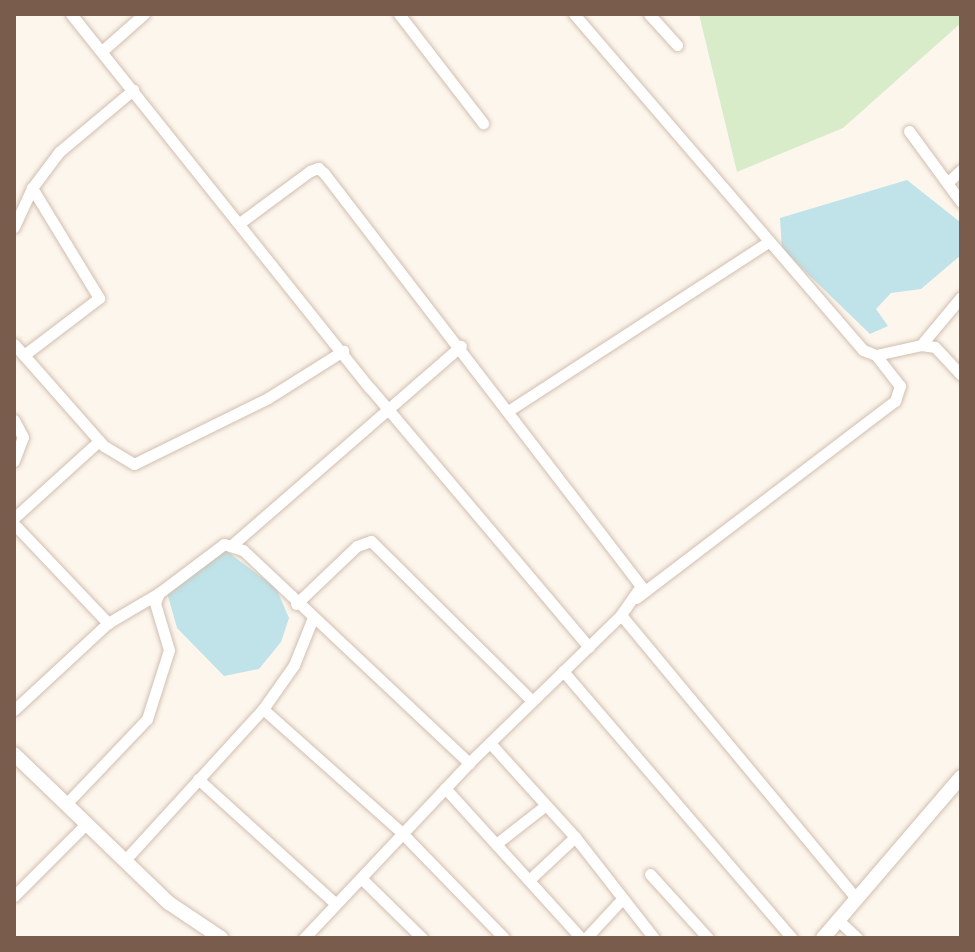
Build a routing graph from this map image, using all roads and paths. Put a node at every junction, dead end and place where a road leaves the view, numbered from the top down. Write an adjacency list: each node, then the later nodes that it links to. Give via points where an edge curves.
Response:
1 (71, 14): 7 (street)
2 (144, 14): 7 (street)
3 (399, 14): 9 (street)
4 (574, 14): 17 (street)
5 (649, 14): 6 (street)
6 (677, 45)
7 (102, 51): 8 (street)
8 (133, 90): 13 (street, via 59,152); 15 (street)
9 (483, 123)
10 (909, 131): 12 (street)
11 (961, 170): 12 (street)
12 (947, 183): 14 (street)
13 (32, 188): 16 (street); 23 (street, via 99,298)
14 (961, 202)
15 (241, 222): 21 (street, via 318,168); 22 (street)
16 (14, 227)
17 (768, 242): 24 (street, via 850,337); 27 (street)
18 (961, 297): 20 (street)
19 (14, 344): 23 (street)
20 (921, 345): 24 (street); 25 (street, via 935,347)
21 (461, 346): 26 (street); 27 (street)
22 (343, 351): 26 (street); 29 (street, via 158,457 134,464 120,460)
23 (24, 355): 29 (street)
24 (876, 355): 34 (street, via 900,386 895,401)
25 (961, 375)
26 (387, 408): 32 (street); 39 (street)
27 (508, 411): 34 (street, via 636,576 641,586)
28 (14, 420): 30 (street, via 23,437)
29 (99, 441): 31 (street)
30 (14, 461)
31 (14, 521): 38 (street)
32 (233, 544): 33 (street, via 207,552); 35 (street)
33 (159, 593): 38 (street); 50 (street, via 155,603 169,650 147,719)
34 (636, 599): 36 (street)
35 (296, 604): 37 (street); 41 (street, via 357,546 371,541)
36 (621, 615): 39 (street); 62 (street)
37 (312, 620): 42 (street, via 294,665); 46 (street)
38 (108, 623): 43 (street)
39 (589, 647): 40 (street)
40 (563, 671): 41 (street); 72 (street)
41 (532, 701): 44 (street)
42 (263, 709): 48 (street); 53 (street)
43 (14, 710)
44 (490, 743): 46 (street); 51 (street)
45 (14, 754): 50 (street)
46 (469, 763): 49 (street)
47 (961, 777): 62 (street)
48 (198, 779): 56 (street); 63 (street)
49 (445, 788): 53 (street); 55 (street)
50 (67, 803): 52 (street)
51 (546, 805): 54 (street); 55 (street)
52 (87, 823): 56 (street); 60 (street)
53 (402, 833): 58 (street); 68 (street)
54 (575, 837): 59 (street); 61 (street)
55 (496, 844): 59 (street)
56 (125, 860): 65 (street, via 183,916)
57 (650, 874): 71 (street)
58 (361, 878): 63 (street); 67 (street)
59 (529, 880): 69 (street)
60 (14, 896)
61 (623, 898): 69 (street); 70 (street)
62 (856, 898): 64 (street)
63 (336, 904): 66 (street)
64 (838, 920): 73 (street); 74 (street)
65 (221, 938)
66 (304, 938)
67 (422, 938)
68 (504, 938)
69 (583, 938)
70 (654, 938)
71 (708, 938)
72 (792, 938)
73 (823, 938)
74 (857, 938)

